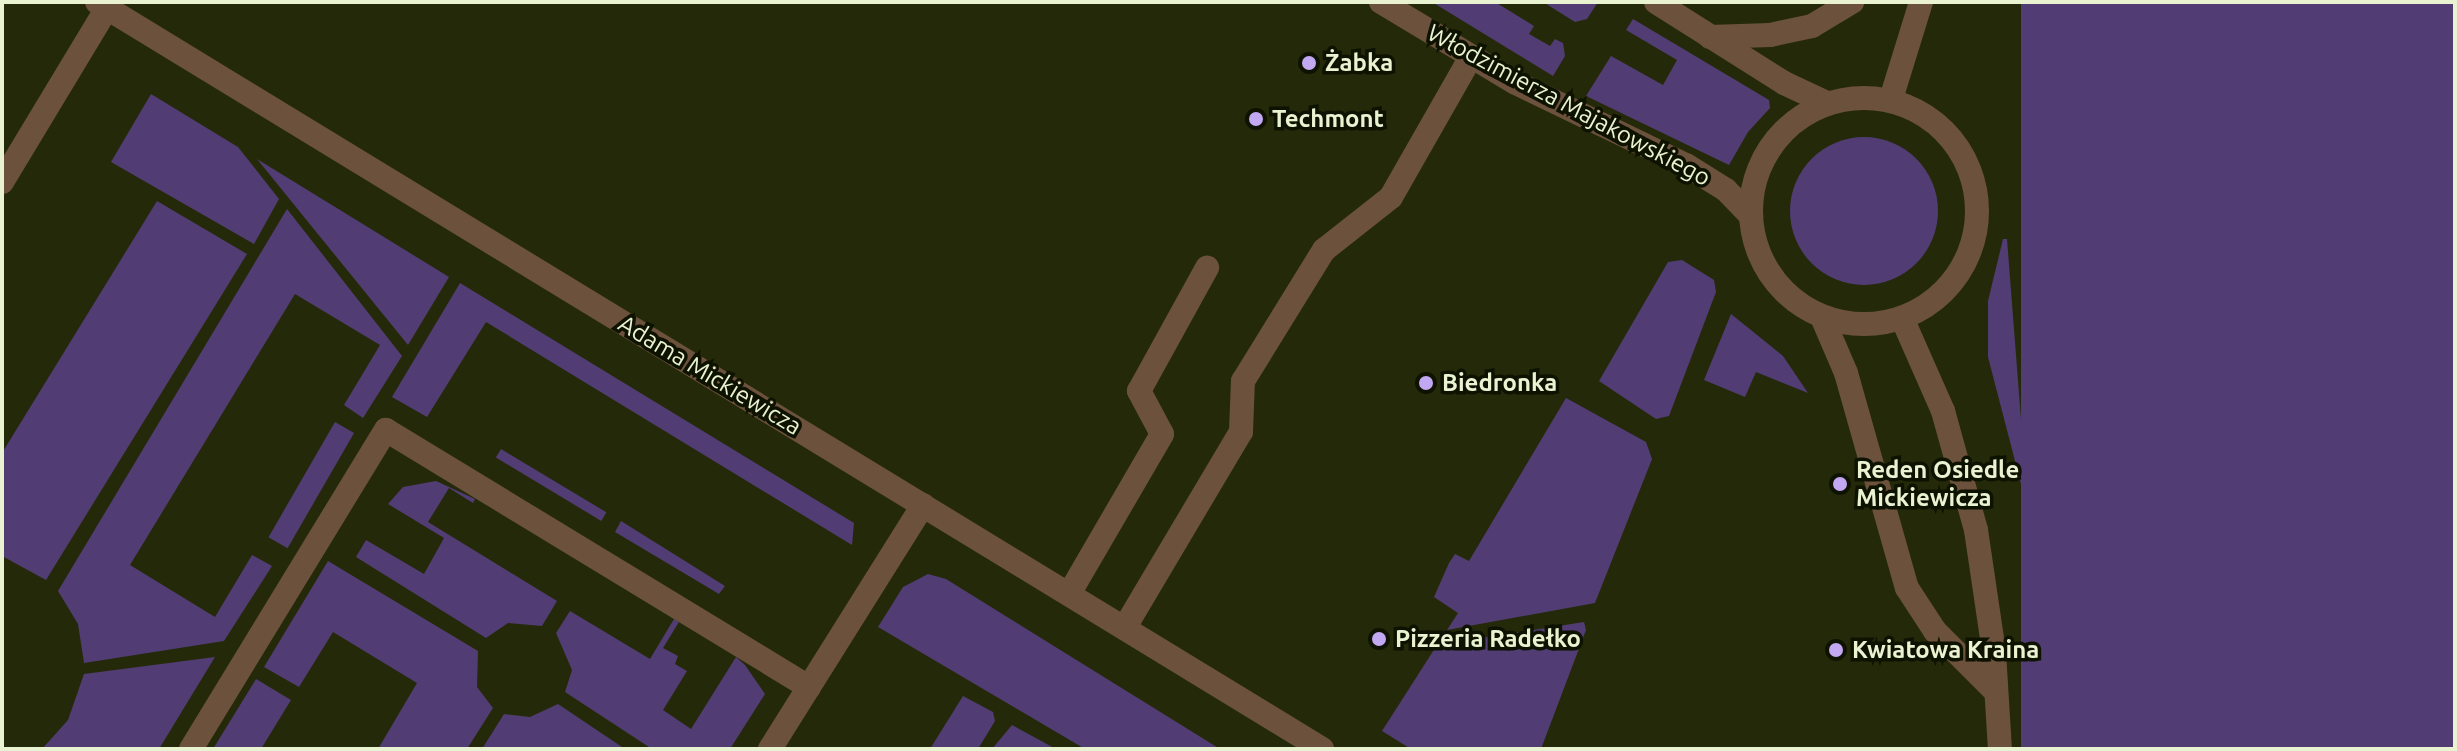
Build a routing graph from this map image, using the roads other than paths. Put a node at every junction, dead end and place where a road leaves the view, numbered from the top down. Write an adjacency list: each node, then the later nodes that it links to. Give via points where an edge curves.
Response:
1 (1381, 2): 7 (street, Włodzimierza Majakowskiego)
2 (1656, 2): 6 (street)
3 (1852, 2): 6 (street, via 1812,26 1770,35)
4 (1921, 2): 8 (street)
5 (102, 5): 10 (street); 15 (street, Adama Mickiewicza)
6 (1710, 37): 9 (street)
7 (1471, 57): 11 (street, Włodzimierza Majakowskiego, via 1686,165 1726,190); 17 (street, via 1391,197 1324,250 1243,381 1241,432)
8 (1891, 99): 9 (street, via 1859,96); 14 (street, via 1930,117 1960,147 1976,187 1978,229 1963,268 1935,301)
9 (1827, 103): 11 (street, via 1790,122 1765,154 1753,183)
10 (2, 182)
11 (1751, 216): 13 (street, via 1765,267 1789,297)
12 (1207, 268): 16 (street, via 1139,391 1162,434)
13 (1822, 317): 14 (street, via 1860,325); 19 (street, via 1846,373 1907,588 1935,631)
14 (1902, 318): 19 (street, via 1943,411 1972,514)
15 (923, 505): 16 (street, Adama Mickiewicza); 18 (street)
16 (1069, 594): 17 (street, Adama Mickiewicza)
17 (1125, 627): 20 (street, Adama Mickiewicza)
18 (809, 687): 21 (street, via 386,430); 22 (street)
19 (1996, 692): 24 (street)
20 (1292, 741): 23 (street, Adama Mickiewicza)
21 (191, 749)
22 (770, 749)
23 (1322, 749)
24 (2000, 749)

